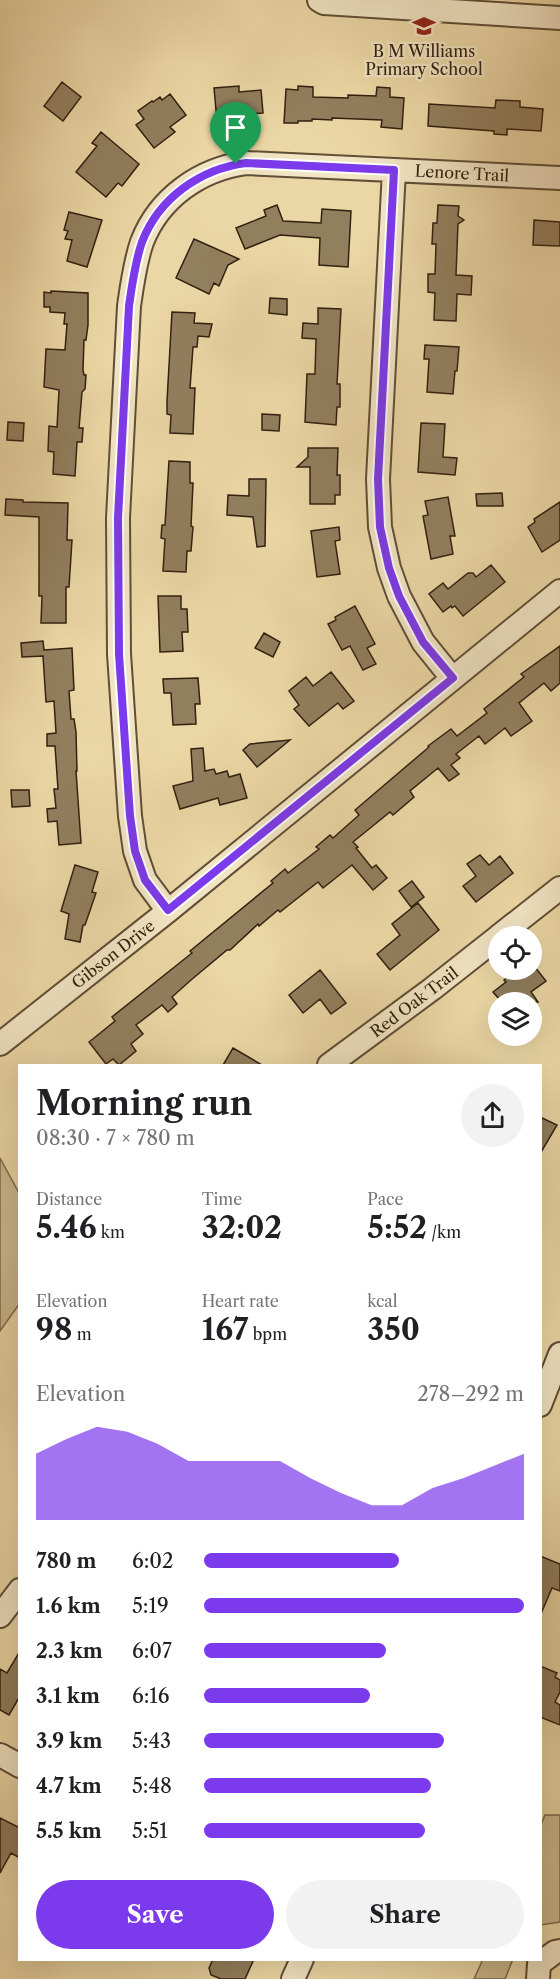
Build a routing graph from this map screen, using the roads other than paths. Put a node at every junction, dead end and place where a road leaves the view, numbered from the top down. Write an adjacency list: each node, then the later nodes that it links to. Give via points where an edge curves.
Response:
1 (319, 0): 2 (street)
2 (533, 8): 3 (street)
3 (560, 18)
4 (394, 170): 5 (street, Lenore Trail); 7 (street, via 378,468 380,527 389,568 413,625); 9 (street, Lenore Trail, via 236,164 204,175 180,189 156,216 142,241 129,306 118,518 119,654 135,851 145,880)
5 (560, 178)
6 (560, 591): 7 (street, Gibson Drive)
7 (453, 678): 9 (street, Gibson Drive)
8 (560, 888): 10 (street, Red Oak Trail)
9 (168, 910): 12 (street, Gibson Drive)
10 (512, 926)
11 (488, 945): 13 (street, Red Oak Trail)
12 (0, 1044)
13 (330, 1064)
14 (560, 1354): 15 (street)
15 (545, 1375): 16 (street)
16 (542, 1393)
17 (18, 1593): 18 (street)
18 (0, 1616)
19 (0, 1755): 20 (street)
20 (18, 1765)
21 (560, 1951): 24 (street, via 539,1964)
22 (301, 1961): 23 (street)
23 (293, 1979)
24 (538, 1979)

